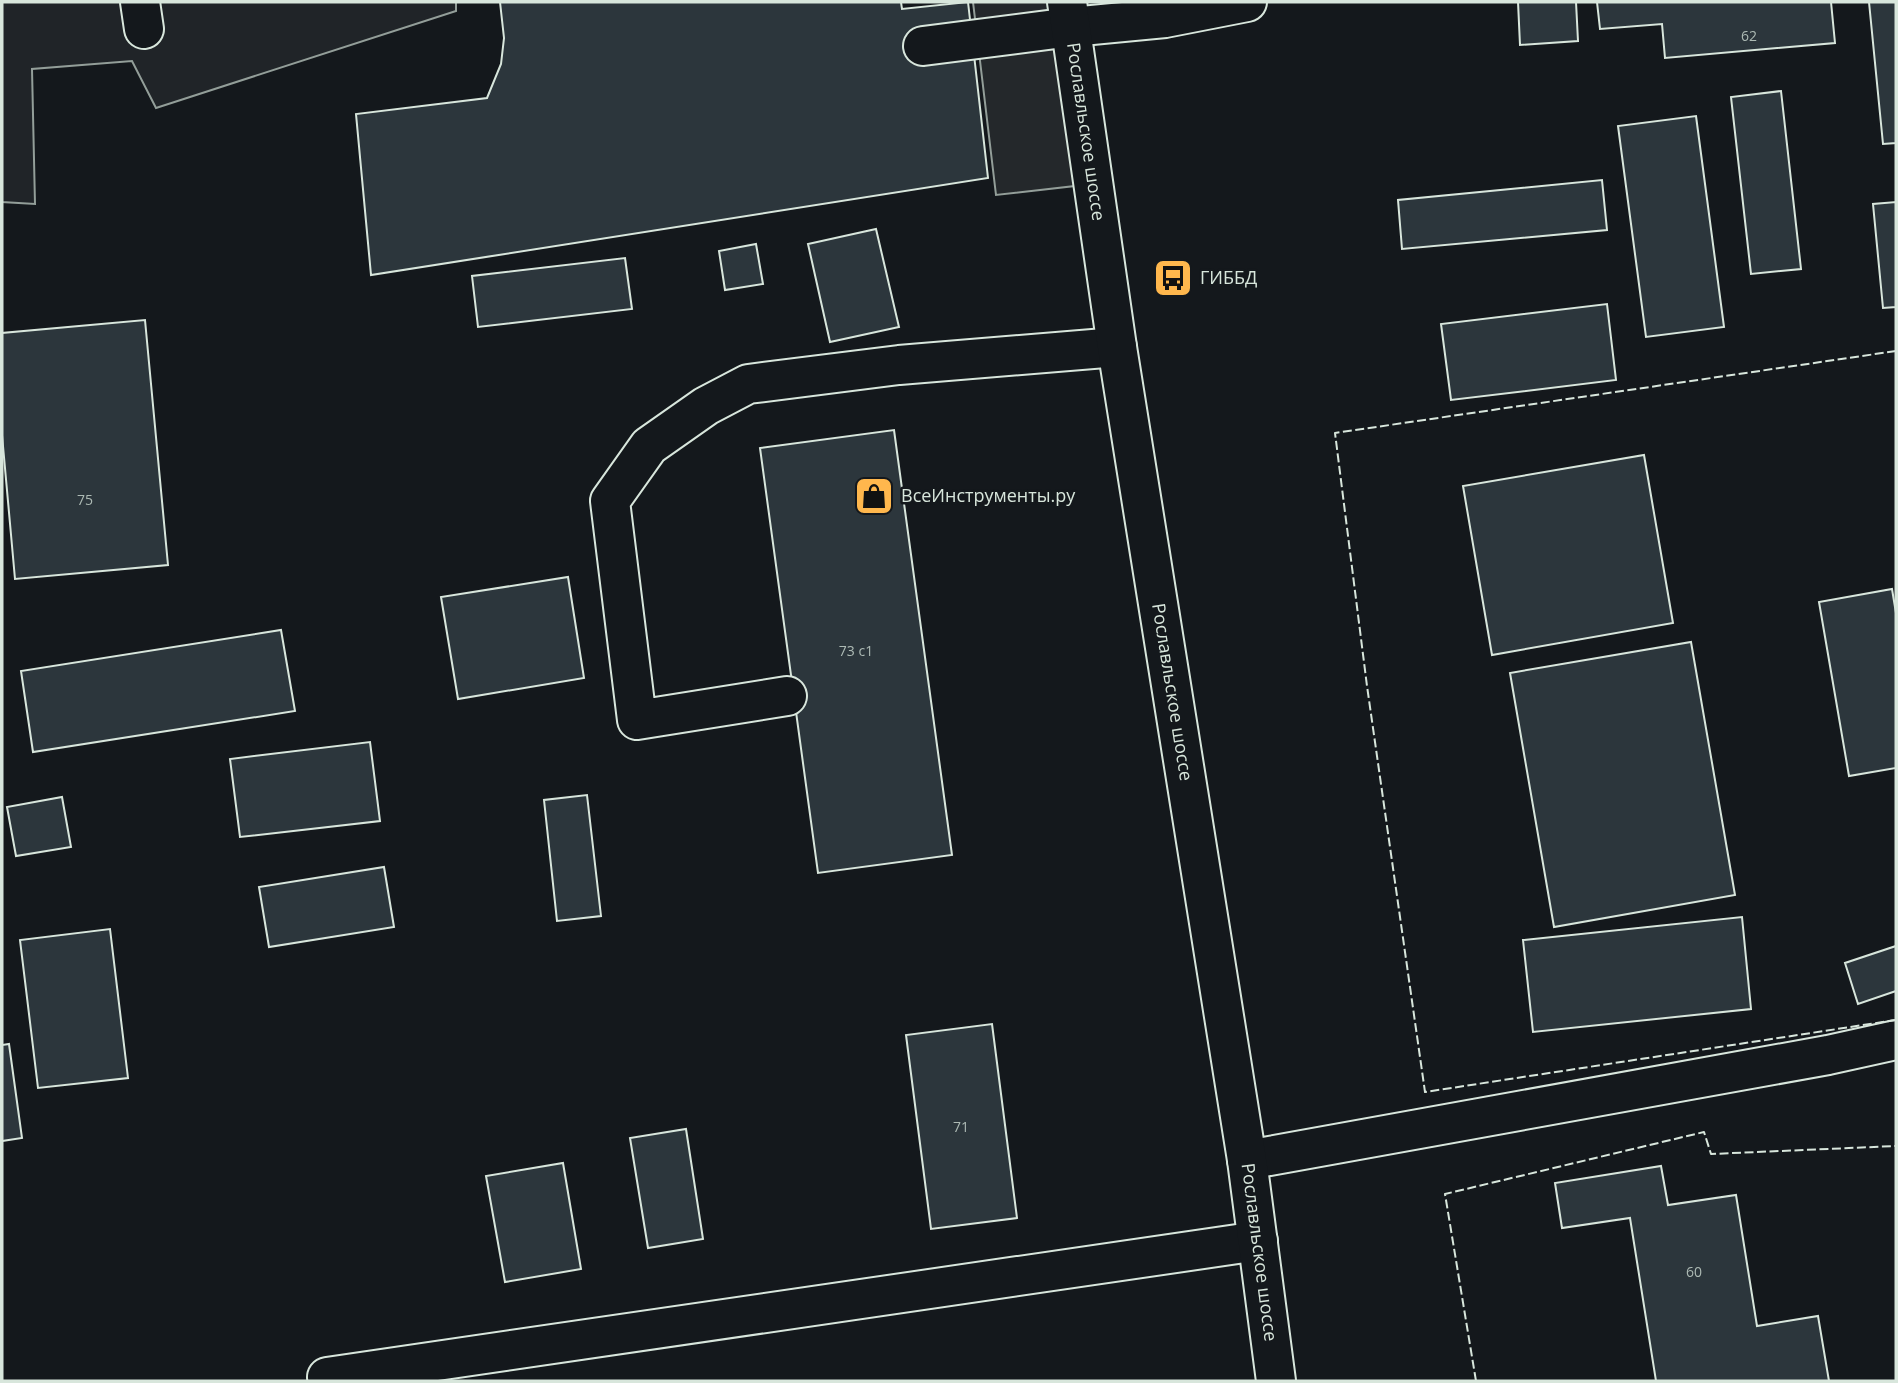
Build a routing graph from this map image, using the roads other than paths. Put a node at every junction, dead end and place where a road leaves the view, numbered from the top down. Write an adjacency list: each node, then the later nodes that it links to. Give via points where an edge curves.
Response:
1 (1247, 2): 2 (main road, via 1165,18)
2 (1069, 14): 3 (main road); 4 (main road, Рославльское шоссе)
3 (923, 46)
4 (1117, 347): 5 (main road, via 899,365 748,384 706,406 649,446 610,501 637,720); 7 (main road, Рославльское шоссе)
5 (787, 696)
6 (1896, 1040): 7 (main road)
7 (1247, 1160): 8 (main road, Рославльское шоссе)
8 (1258, 1241): 9 (main road); 10 (main road, Рославльское шоссе)
9 (327, 1377)
10 (1276, 1381)

